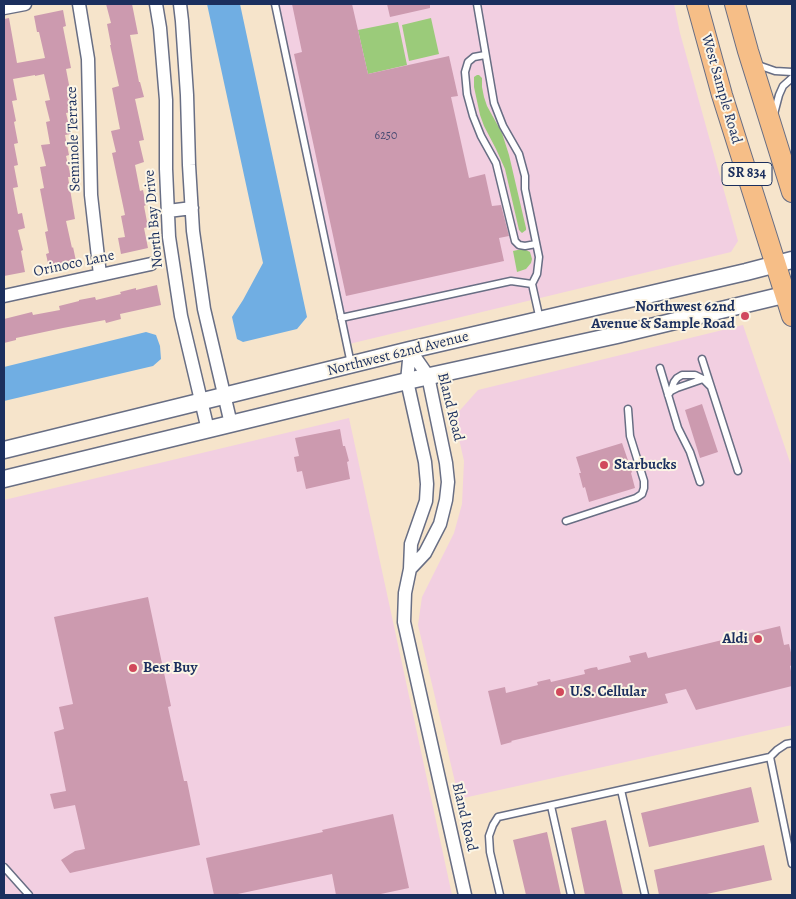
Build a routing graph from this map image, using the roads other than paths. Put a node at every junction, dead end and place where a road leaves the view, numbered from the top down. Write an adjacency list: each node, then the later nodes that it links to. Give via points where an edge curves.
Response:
1 (25, 4): 9 (street)
2 (79, 4): 21 (street, Seminole Terrace, via 88,59 92,195)
3 (156, 4): 17 (street, North Bay Drive, via 166,100)
4 (180, 4): 16 (street)
5 (274, 4): 26 (lane)
6 (477, 4): 10 (lane)
7 (697, 4): 19 (main road, West Sample Road / SR 834, via 722,96)
8 (735, 4): 11 (main road, SR 834)
9 (4, 8)
10 (485, 55): 18 (lane, via 494,103 519,154 525,176); 18 (lane, via 468,62 465,72 467,94 481,136 496,163 515,241 518,245)
11 (752, 63): 12 (lane, via 775,71); 14 (main road, SR 834)
12 (792, 72)
13 (792, 78): 14 (lane, via 783,86)
14 (771, 124): 15 (main road, SR 834)
15 (792, 192)
16 (192, 208): 17 (street); 37 (street, via 204,308)
17 (168, 211): 38 (street, North Bay Drive, via 181,316)
18 (536, 244): 22 (lane, via 538,274)
19 (784, 262): 23 (main road, West Sample Road / SR 834); 27 (street, Northwest 62nd Avenue)
20 (151, 264): 21 (street, Orinoco Lane)
21 (100, 275): 24 (street, Orinoco Lane)
22 (532, 284): 26 (lane, via 511,281); 27 (lane)
23 (789, 294): 25 (main road, West Sample Road / SR 834); 32 (street, Northwest 62nd Avenue)
24 (4, 296)
25 (792, 316)
26 (341, 318): 30 (lane)
27 (540, 320): 28 (street, Northwest 62nd Avenue)
28 (410, 350): 30 (street, Northwest 62nd Avenue); 32 (street, Bland Road); 34 (street, Bland Road)
29 (702, 359): 35 (lane)
30 (351, 365): 37 (street, Northwest 62nd Avenue)
31 (660, 368): 36 (lane)
32 (428, 376): 34 (street, Northwest 62nd Avenue); 47 (street, Bland Road, via 448,482 440,524 425,553)
33 (703, 379): 35 (lane); 36 (lane); 36 (lane, via 682,375 674,382)
34 (407, 381): 40 (street, Northwest 62nd Avenue); 47 (street, Bland Road, via 427,484 426,501 411,544)
35 (711, 387): 43 (lane)
36 (670, 393): 45 (lane, via 678,428)
37 (225, 396): 38 (street, Northwest 62nd Avenue); 40 (street)
38 (201, 402): 41 (street, North Bay Drive); 42 (street, Northwest 62nd Avenue)
39 (628, 409): 46 (lane, via 630,436 644,480 642,494)
40 (231, 424): 41 (street, Northwest 62nd Avenue)
41 (208, 430): 44 (street, Northwest 62nd Avenue)
42 (4, 450)
43 (738, 471)
44 (4, 479)
45 (700, 482)
46 (566, 521)
47 (410, 569): 55 (street, Bland Road, via 404,622)
48 (792, 743): 49 (lane, via 777,750)
49 (770, 758): 50 (lane); 52 (lane)
50 (622, 790): 51 (lane); 58 (lane)
51 (551, 806): 56 (lane, via 498,817 492,825 490,852); 57 (lane)
52 (792, 864)
53 (4, 867): 54 (lane)
54 (29, 895)
55 (465, 895)
56 (500, 895)
57 (571, 895)
58 (645, 895)

